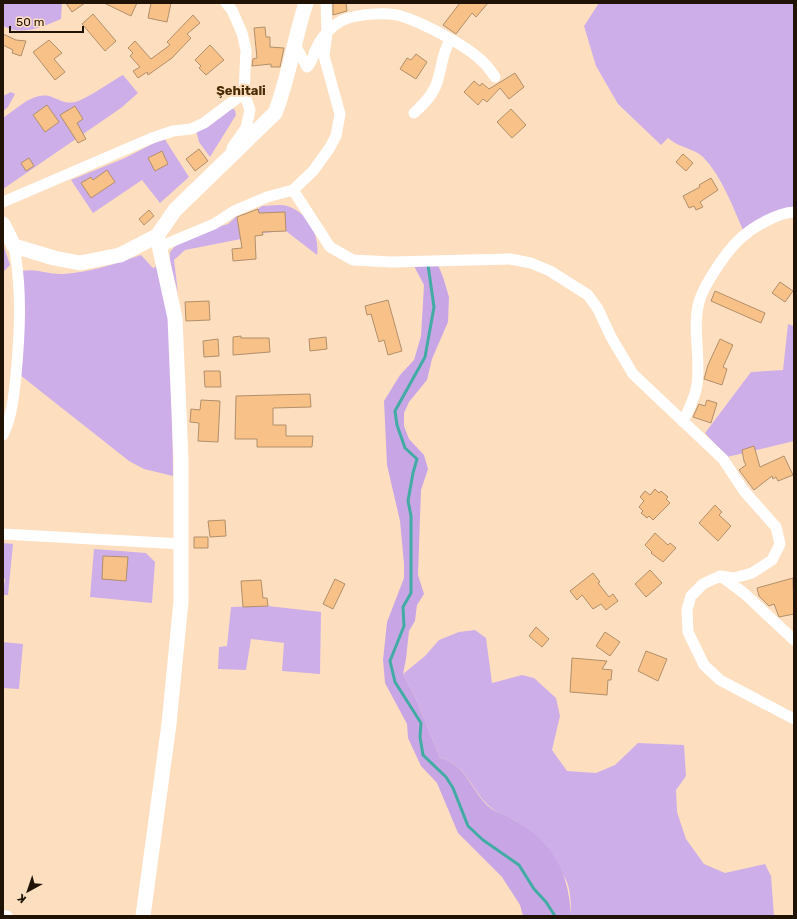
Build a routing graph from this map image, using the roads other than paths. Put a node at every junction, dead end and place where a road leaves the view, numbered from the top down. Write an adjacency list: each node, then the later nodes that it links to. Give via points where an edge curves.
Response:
1 (226, 3): 8 (street, via 242,33 246,50)
2 (306, 3): 6 (street)
3 (326, 3): 4 (street)
4 (327, 32): 5 (street, via 341,21 354,17 372,14 403,16); 6 (street, via 307,67); 11 (street, via 324,56 340,114 336,136 313,171)
5 (450, 40): 7 (street, via 482,61); 9 (street, via 442,55 438,80 424,103)
6 (294, 43): 10 (street, via 283,94 275,112)
7 (495, 77)
8 (244, 93): 10 (street, via 250,110 246,128); 12 (street, via 204,124 152,138)
9 (414, 113)
10 (216, 171): 15 (street, via 175,210)
11 (293, 190): 15 (street, via 267,197 234,211 214,224); 17 (street, via 330,247 353,260 392,262 510,259 531,262 570,282 588,295 598,309 633,374)
12 (3, 202)
13 (794, 212): 17 (street, via 764,222 742,237 707,281 699,302 696,324 697,385)
14 (3, 224): 16 (street)
15 (158, 242): 16 (street, via 120,255 80,263); 20 (street, via 175,318)
16 (14, 246): 18 (street, via 19,274 20,328 13,399)
17 (683, 422): 21 (street, via 723,459 744,491 776,527 779,539 780,544 772,560 752,573 734,578)
18 (3, 435)
19 (3, 534): 20 (street)
20 (182, 544): 26 (street, via 181,601 170,716)
21 (720, 576): 22 (street, via 745,594); 23 (street, via 703,584 691,596 686,610 688,632 697,654 704,665 720,680)
22 (794, 640)
23 (793, 716)
24 (3, 916): 25 (street)
25 (7, 916)
26 (143, 916)

